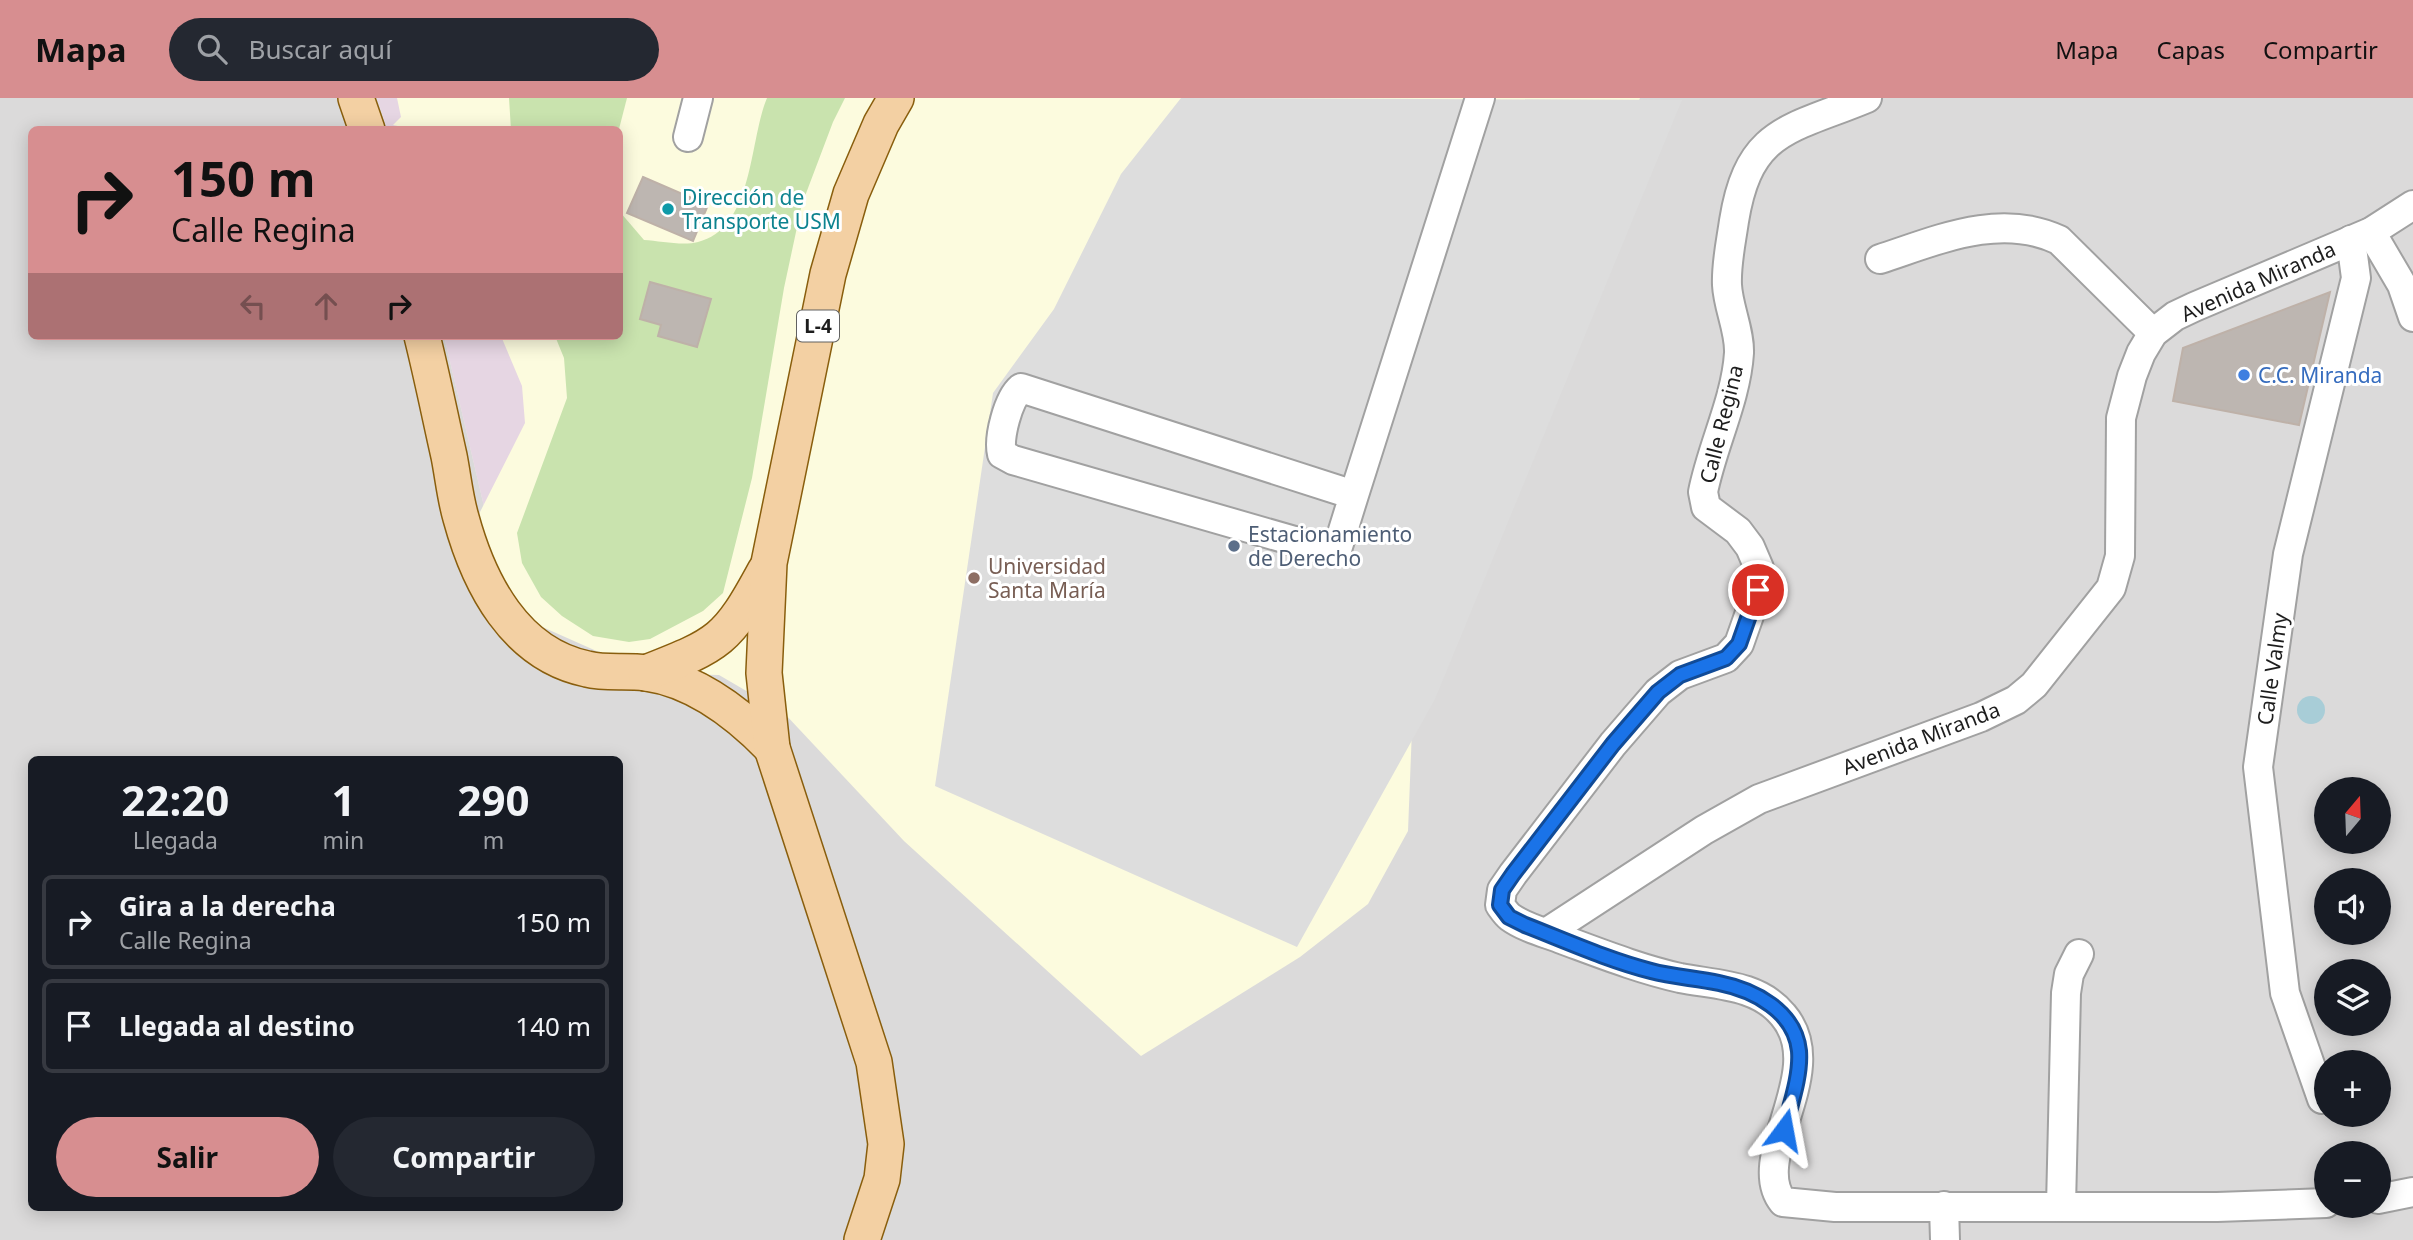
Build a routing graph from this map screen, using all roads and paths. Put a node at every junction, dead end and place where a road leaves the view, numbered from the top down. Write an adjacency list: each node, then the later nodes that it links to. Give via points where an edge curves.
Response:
1 (356, 98): 6 (main road)
2 (698, 98): 7 (street)
3 (896, 98): 15 (main road, L-4, via 866,156 838,234)
4 (1480, 98): 14 (street)
5 (1867, 98): 18 (street, Calle Regina, via 1784,132 1764,145 1739,189 1727,284 1739,349 1703,492 1706,507 1738,531 1750,547 1759,568 1758,590 1739,644 1726,658 1680,675 1658,692 1502,890 1500,905 1509,917)
6 (366, 126)
7 (688, 138)
8 (2413, 205): 9 (street, Avenida Miranda)
9 (2361, 236): 11 (street, via 2402,285); 12 (street, Avenida Miranda, via 2194,307); 20 (street, Calle Valmy, via 2356,278 2288,554 2258,767 2286,993)
10 (1880, 259): 12 (street, via 1982,229 2017,227 2043,232 2059,240)
11 (2413, 317)
12 (2153, 332): 18 (street, Avenida Miranda, via 2132,376 2121,418 2120,556 2111,588 2034,685 2016,700 1981,717 1759,799)
13 (423, 340): 16 (main road, L-4, via 461,518 498,605 526,639 563,662 608,673)
14 (1354, 495): 14 (street, via 1335,553 1013,460 1002,454 1000,445 1014,394 1021,388)
15 (769, 563): 16 (main road, L-4, via 724,635 698,653); 17 (main road, via 764,673)
16 (646, 673): 17 (main road, via 713,699)
17 (772, 748): 26 (main road, via 874,1062 886,1144 879,1189)
18 (1546, 933): 24 (street, Calle Regina, via 1648,971 1745,990 1783,1015 1799,1050 1774,1166 1773,1183 1783,1202)
19 (2079, 954): 25 (street, via 2066,993)
20 (2314, 1075)
21 (2413, 1192): 22 (street)
22 (2391, 1196)
23 (2314, 1203): 25 (street)
24 (1944, 1206): 25 (street); 27 (street)
25 (2061, 1206)
26 (862, 1240)
27 (1945, 1240)

